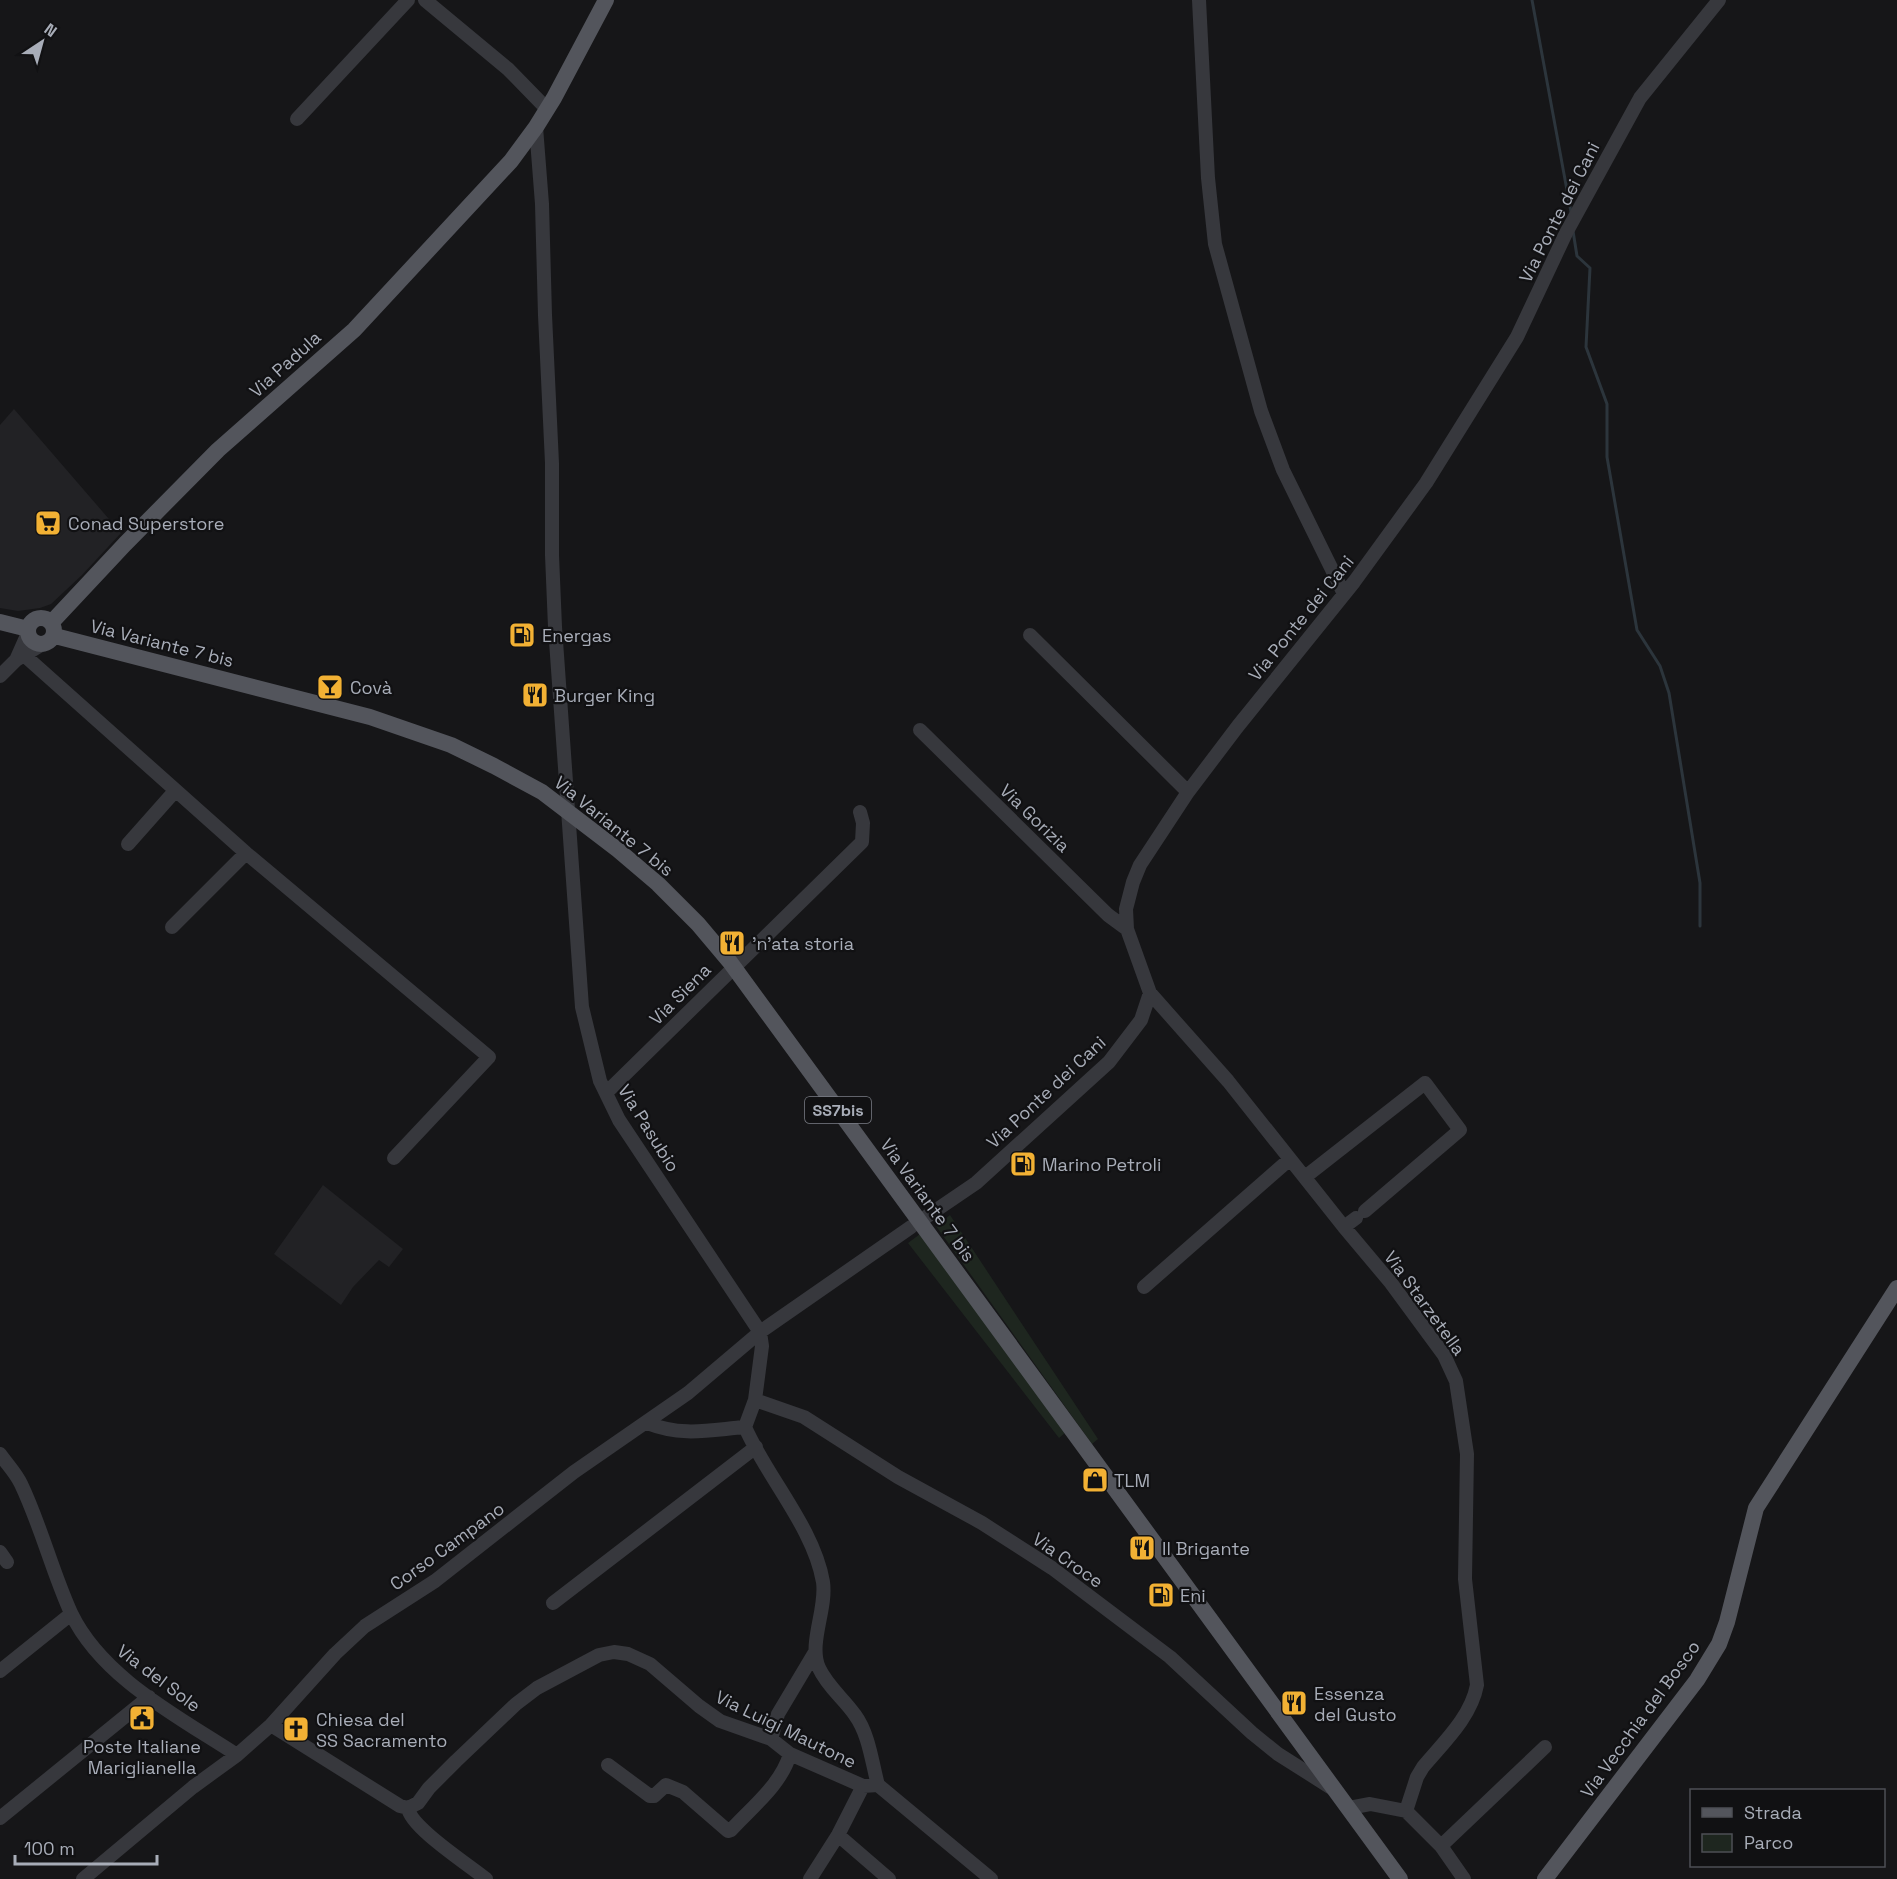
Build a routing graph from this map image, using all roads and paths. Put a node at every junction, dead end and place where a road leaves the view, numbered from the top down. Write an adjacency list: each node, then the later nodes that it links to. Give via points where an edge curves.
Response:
1 (408, 0): 7 (street)
2 (425, 0): 6 (street, via 508,69)
3 (606, 0): 6 (main road, Via Padula)
4 (1199, 0): 9 (street, via 1215,244 1261,411 1283,470)
5 (1719, 0): 9 (street, Via Ponte dei Cani, via 1640,98 1566,233 1517,337 1426,483)
6 (547, 108): 8 (main road, Via Padula)
7 (297, 119)
8 (536, 127): 12 (main road, Via Padula, via 511,161 354,330 218,450 125,544); 19 (street, via 552,463 555,627)
9 (1344, 594): 18 (street, Via Ponte dei Cani)
10 (0, 622): 11 (main road)
11 (28, 631): 12 (main road, via 31,640); 12 (main road, via 32,622 40,618); 14 (street)
12 (48, 635): 14 (street); 19 (main road, Via Variante 7 bis / SS7bis, via 411,730 494,766)
13 (1030, 635): 18 (street)
14 (20, 657): 15 (street); 17 (street)
15 (0, 676)
16 (920, 730): 24 (street, Via Gorizia, via 1108,915)
17 (175, 791): 21 (street); 22 (street)
18 (1188, 792): 24 (street, Via Ponte dei Cani, via 1140,865 1126,909)
19 (567, 810): 25 (main road, Via Variante 7 bis / SS7bis, via 658,884); 27 (street, Via Pasubio, via 582,1007)
20 (860, 812): 25 (street, Via Siena, via 862,842)
21 (128, 844)
22 (246, 853): 23 (street); 28 (street, via 489,1057)
23 (172, 927)
24 (1127, 929): 26 (street, Via Ponte dei Cani)
25 (733, 966): 27 (street, Via Siena); 55 (main road, Via Variante 7 bis / SS7bis)
26 (1150, 993): 29 (street, Via Starzetella); 31 (street, Via Ponte dei Cani, via 1141,1020 1109,1062 976,1183)
27 (606, 1093): 36 (street, Via Pasubio, via 619,1120)
28 (394, 1158)
29 (1290, 1159): 30 (street, Via Starzetella); 34 (street)
30 (1305, 1177): 33 (street, Via Starzetella); 33 (street, via 1425,1083 1460,1130)
31 (926, 1217)
32 (911, 1227): 36 (street, Corso Campano)
33 (1344, 1227): 58 (street, Via Starzetella, via 1444,1355 1456,1381 1464,1424 1465,1579 1477,1684 1467,1712 1417,1777)
34 (1144, 1287)
35 (1897, 1288): 69 (main road, Via Vecchia del Bosco, via 1756,1508 1727,1622 1697,1680)
36 (760, 1332): 37 (street, via 762,1346); 38 (street, Corso Campano, via 688,1394)
37 (755, 1400): 39 (street); 55 (street, Via Croce, via 804,1417 1052,1568 1170,1656 1278,1754)
38 (647, 1423): 39 (street, via 674,1431 712,1432); 47 (street, Corso Campano, via 574,1472 435,1581 365,1626)
39 (745, 1427): 40 (street)
40 (756, 1447): 42 (street); 44 (street, via 818,1564 823,1583 822,1612)
41 (0, 1454): 43 (street, Via del Sole, via 21,1482)
42 (553, 1603)
43 (72, 1614): 45 (street); 46 (street, Via del Sole, via 100,1656)
44 (814, 1652): 48 (street, via 778,1714); 53 (street, via 823,1675 863,1729)
45 (0, 1671)
46 (148, 1697): 51 (street, Via del Sole); 59 (street)
47 (271, 1725): 51 (street, Corso Campano); 56 (street)
48 (771, 1739): 50 (street, Via Luigi Mautone); 56 (street, Via Luigi Mautone, via 720,1721 650,1664 614,1652 600,1655 537,1688 456,1761 418,1803)
49 (1545, 1747): 61 (street)
50 (790, 1754): 52 (street, via 786,1768 772,1786 728,1831 683,1792 666,1785 650,1797); 54 (street, Via Luigi Mautone)
51 (237, 1755): 62 (street, Corso Campano)
52 (608, 1765)
53 (878, 1785): 54 (street); 66 (street)
54 (863, 1786): 60 (street)
55 (1333, 1789): 57 (main road, Via Variante 7 bis / SS7bis)
56 (408, 1808): 63 (street, via 411,1819)
57 (1349, 1809): 58 (street, via 1370,1804); 67 (main road, Via Variante 7 bis / SS7bis)
58 (1406, 1811): 61 (street)
59 (0, 1818)
60 (838, 1835): 64 (street); 65 (street)
61 (1441, 1846): 68 (street)
62 (83, 1879)
63 (486, 1879)
64 (810, 1879)
65 (889, 1879)
66 (991, 1879)
67 (1400, 1879)
68 (1464, 1879)
69 (1545, 1879)

